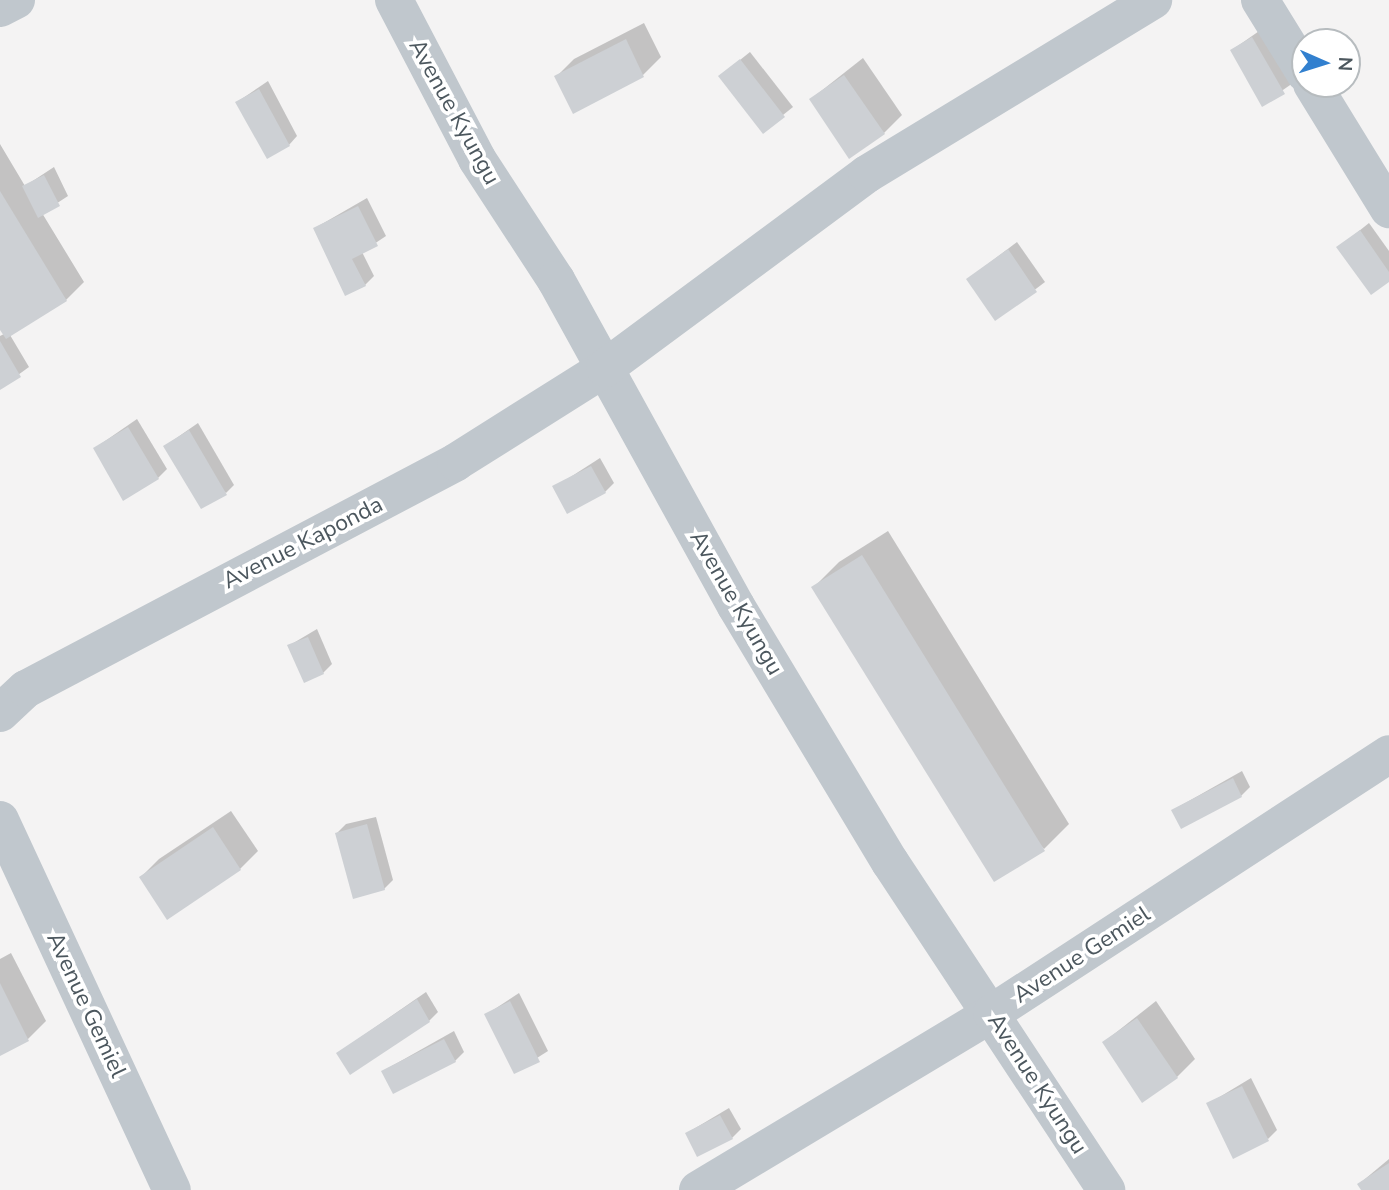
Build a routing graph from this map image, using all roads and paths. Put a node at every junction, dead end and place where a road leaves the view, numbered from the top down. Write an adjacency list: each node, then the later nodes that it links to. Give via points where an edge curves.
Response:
1 (16, 0): 5 (street)
2 (394, 0): 9 (street, Avenue Kyungu, via 477,159 556,280)
3 (1153, 0): 9 (street, Avenue Kaponda, via 867,174)
4 (1261, 0): 6 (street)
5 (0, 8)
6 (1291, 49)
7 (1321, 98): 8 (street)
8 (1389, 209)
9 (605, 368): 10 (street, Avenue Kaponda, via 444,468 26,689); 13 (street, Avenue Kyungu, via 736,606 890,862)
10 (0, 713)
11 (1389, 754): 13 (street, Avenue Gemiel)
12 (0, 820): 14 (street, Avenue Gemiel)
13 (992, 1013): 15 (street, Avenue Gemiel); 16 (street, Avenue Kyungu)
14 (172, 1190)
15 (698, 1190)
16 (1106, 1190)

